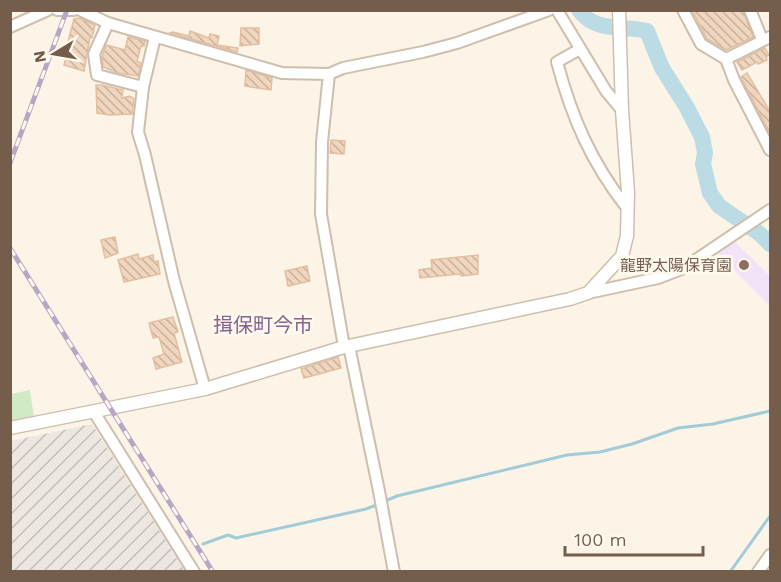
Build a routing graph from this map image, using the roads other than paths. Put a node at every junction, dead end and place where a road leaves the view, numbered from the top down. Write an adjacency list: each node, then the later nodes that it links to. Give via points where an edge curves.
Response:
1 (48, 10): 11 (street)
2 (57, 10): 3 (street)
3 (75, 10)
4 (80, 10): 10 (street)
5 (549, 10): 16 (street, via 457,43)
6 (556, 10): 14 (street)
7 (619, 10): 18 (street)
8 (683, 10): 15 (street, via 701,44)
9 (750, 10): 13 (street)
10 (108, 23): 12 (street); 17 (street, via 94,54 97,75)
11 (10, 27)
12 (155, 37): 16 (street, via 282,73); 17 (street)
13 (766, 38): 15 (street)
14 (580, 49): 18 (street); 20 (street, via 557,62 581,133 596,164)
15 (726, 59): 19 (street)
16 (329, 74): 23 (street, via 322,142 321,214)
17 (143, 87): 24 (street, via 138,132)
18 (622, 110): 20 (street)
19 (771, 150)
20 (627, 208): 22 (street, via 622,256)
21 (771, 210): 22 (street, via 684,268 658,278)
22 (588, 293): 23 (street)
23 (347, 347): 24 (street); 29 (street, via 380,491)
24 (205, 389): 25 (street)
25 (94, 412): 26 (street); 28 (street)
26 (10, 428)
27 (771, 555): 30 (street)
28 (194, 572)
29 (393, 572)
30 (758, 572)

